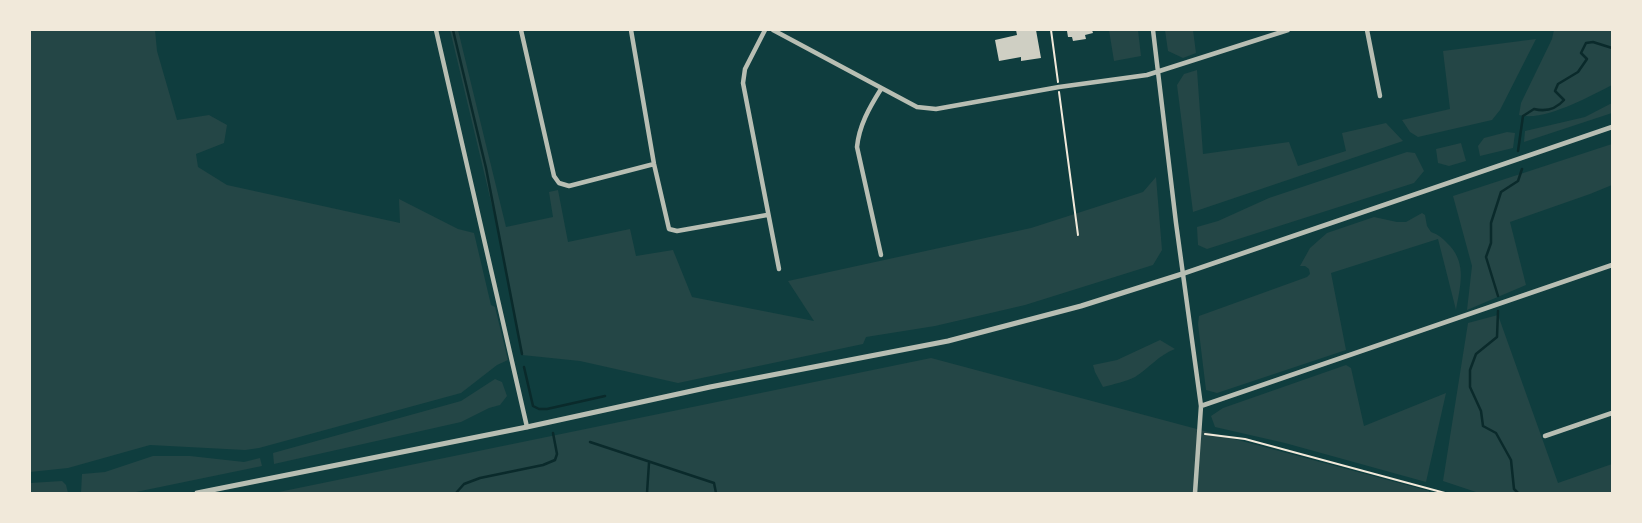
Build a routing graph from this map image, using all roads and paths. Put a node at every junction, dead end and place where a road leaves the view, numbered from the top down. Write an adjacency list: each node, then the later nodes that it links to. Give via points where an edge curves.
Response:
1 (436, 30): 24 (street)
2 (521, 30): 15 (street, via 554,176 559,183 569,186)
3 (631, 30): 15 (street)
4 (765, 30): 16 (street, via 745,69 742,83)
5 (773, 30): 12 (street)
6 (1052, 30): 11 (path)
7 (1153, 30): 10 (street)
8 (1288, 30): 10 (street)
9 (1367, 30): 13 (street)
10 (1158, 72): 11 (street); 21 (street)
11 (1058, 87): 12 (street, via 936,109 917,107); 17 (path)
12 (881, 89): 18 (street, via 864,118 857,148)
13 (1380, 96)
14 (1612, 127): 21 (street)
15 (654, 164): 16 (street, via 669,229 677,231)
16 (767, 214): 20 (street)
17 (1078, 235)
18 (881, 255)
19 (1612, 265): 22 (street)
20 (779, 269)
21 (1182, 274): 22 (street); 24 (street, via 1081,306 948,341)
22 (1201, 406): 25 (street)
23 (1612, 413): 26 (street)
24 (527, 427): 27 (street)
25 (1200, 433): 28 (street); 29 (path, via 1245,439)
26 (1545, 436)
27 (197, 493)
28 (1195, 493)
29 (1445, 493)

